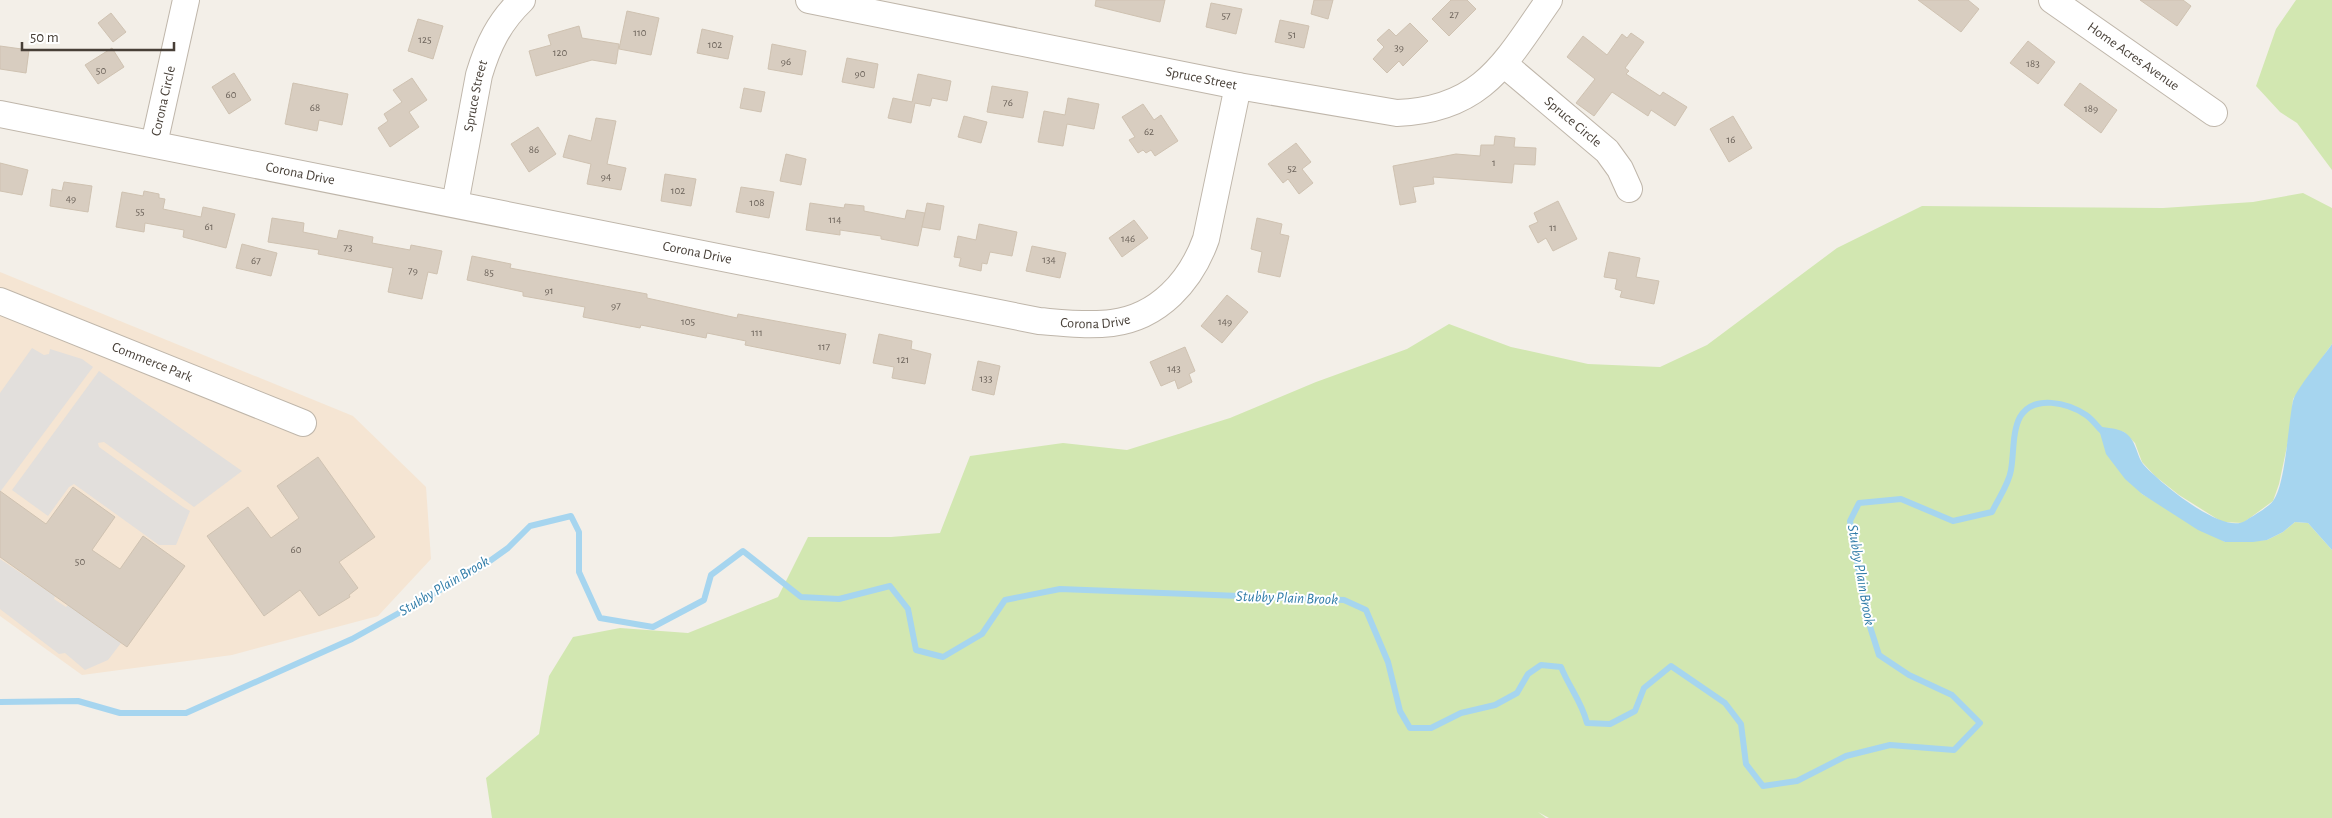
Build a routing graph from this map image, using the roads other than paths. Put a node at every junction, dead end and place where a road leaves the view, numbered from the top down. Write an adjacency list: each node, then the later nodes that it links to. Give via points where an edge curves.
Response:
1 (186, 0): 10 (street, Corona Circle)
2 (522, 0): 12 (street, Spruce Street, via 502,22 485,55)
3 (810, 0): 7 (street, Spruce Street)
4 (1549, 0): 6 (street, Spruce Street)
5 (2052, 0): 8 (street, Home Acres Avenue)
6 (1504, 64): 7 (street, Spruce Street, via 1481,87 1465,96 1443,106 1412,112 1384,112); 11 (street, Spruce Circle, via 1607,151)
7 (1238, 86): 12 (street, Corona Drive, via 1200,257 1175,292 1152,308 1112,323 1039,321)
8 (2214, 113)
9 (0, 114): 10 (street, Corona Drive)
10 (154, 144): 12 (street, Corona Drive)
11 (1629, 189)
12 (455, 204)
13 (0, 300): 14 (street, Commerce Park)
14 (303, 423)

